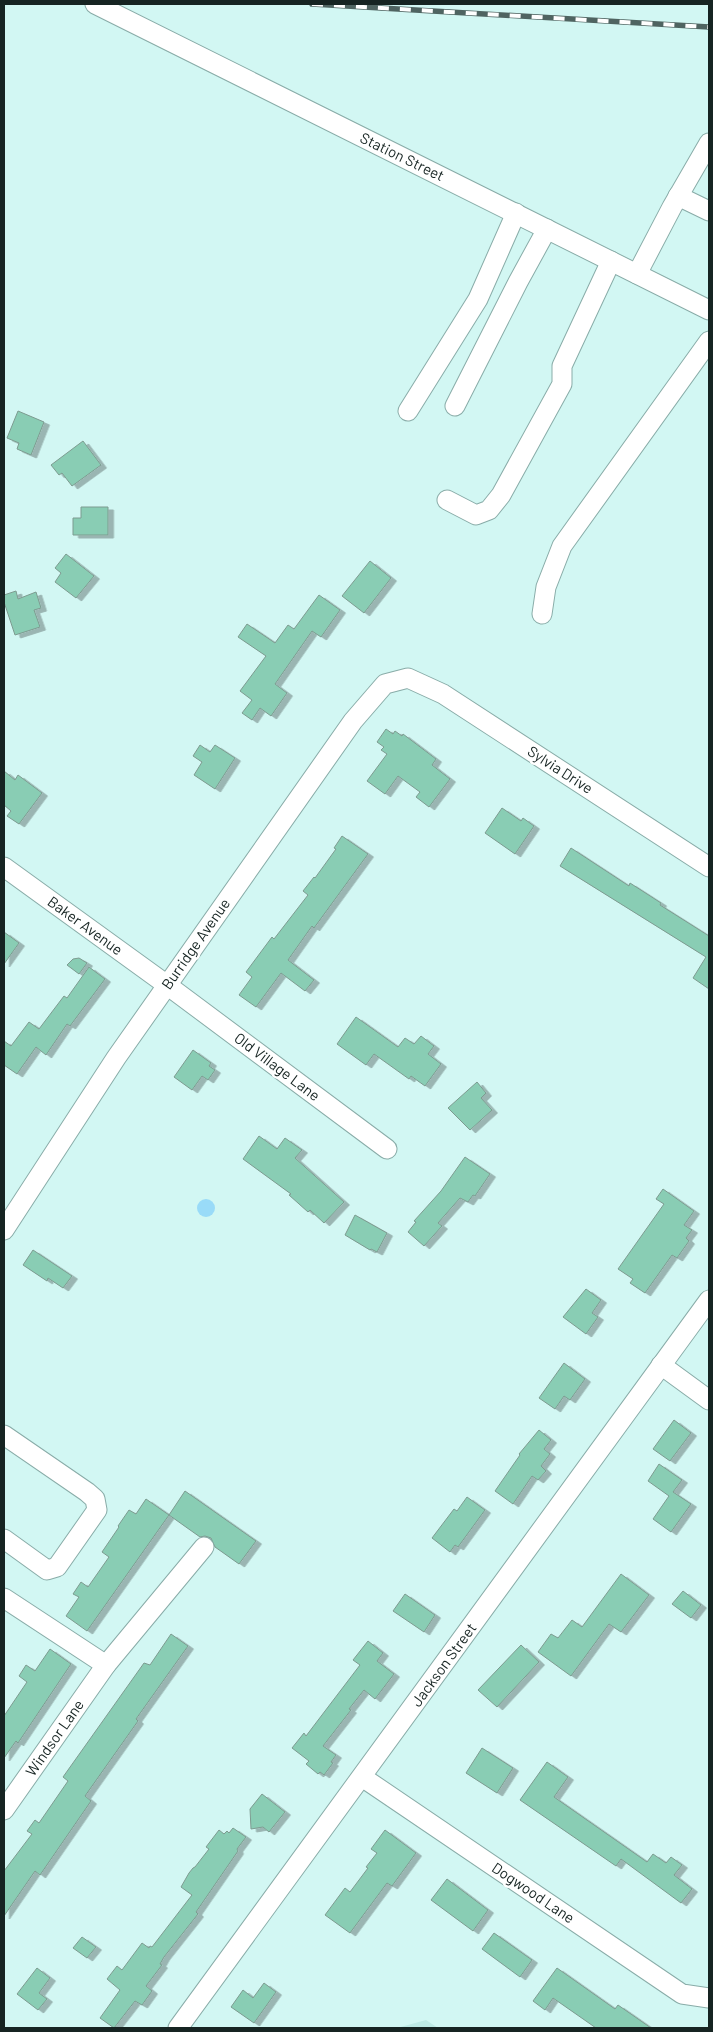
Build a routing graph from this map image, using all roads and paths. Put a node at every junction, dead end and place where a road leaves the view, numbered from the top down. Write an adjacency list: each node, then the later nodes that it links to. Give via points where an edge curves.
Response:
1 (95, 4): 5 (street, Station Street)
2 (709, 143): 3 (street)
3 (678, 196): 4 (street); 8 (street)
4 (709, 211)
5 (516, 214): 6 (street, Station Street); 12 (street, via 478,299)
6 (547, 229): 7 (street, Station Street); 11 (street)
7 (611, 261): 8 (street, Station Street); 13 (street, via 562,366 562,384 501,495 490,510 476,515)
8 (637, 274): 9 (street, Station Street)
9 (708, 307)
10 (709, 341): 14 (street, via 562,546 546,587)
11 (455, 406)
12 (408, 411)
13 (447, 500)
14 (542, 614)
15 (408, 678): 17 (street, Sylvia Drive, via 443,694); 18 (street, Burridge Avenue, via 385,684 353,721)
16 (4, 867): 18 (street, Baker Avenue)
17 (709, 867)
18 (167, 985): 19 (street, Old Village Lane); 20 (street, Burridge Avenue)
19 (387, 1149)
20 (4, 1230)
21 (709, 1300): 22 (street, Jackson Street)
22 (661, 1366): 23 (street); 29 (street, Jackson Street)
23 (709, 1400)
24 (4, 1435): 25 (street, via 87,1492 95,1499 97,1510 57,1567 48,1570)
25 (4, 1539)
26 (204, 1547): 28 (street, Windsor Lane)
27 (4, 1598): 28 (street)
28 (106, 1665): 30 (street, Windsor Lane)
29 (362, 1777): 31 (street, Dogwood Lane, via 682,1994); 32 (street, Jackson Street)
30 (4, 1810)
31 (709, 1998)
32 (178, 2028)

